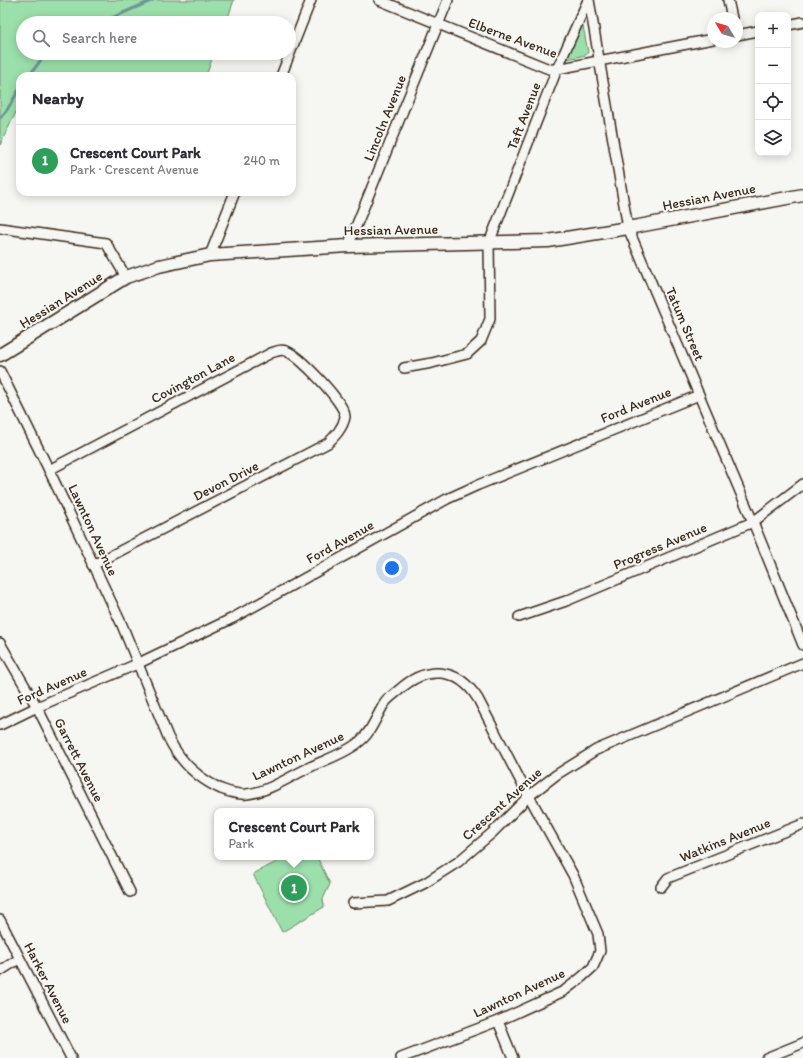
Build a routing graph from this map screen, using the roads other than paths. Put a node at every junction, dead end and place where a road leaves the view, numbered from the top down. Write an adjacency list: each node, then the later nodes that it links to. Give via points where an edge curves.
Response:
1 (311, 0): 12 (street)
2 (379, 0): 8 (street, Elberne Avenue)
3 (448, 0): 8 (street, Lincoln Avenue)
4 (589, 0): 15 (street, Tatum Street); 16 (street, Taft Avenue)
5 (728, 0): 6 (street)
6 (731, 12)
7 (803, 22): 9 (street)
8 (438, 24): 16 (street, Elberne Avenue, via 549,69); 23 (street, Lincoln Avenue)
9 (791, 24)
10 (755, 32): 11 (street)
11 (743, 34)
12 (296, 38)
13 (707, 40): 15 (street, Elberne Avenue)
14 (287, 60): 17 (street)
15 (600, 61): 16 (street, Elberne Avenue); 21 (street, Tatum Street)
16 (557, 69): 22 (street, Taft Avenue)
17 (283, 72)
18 (803, 195): 21 (main road, Hessian Avenue)
19 (233, 196): 24 (street)
20 (0, 228): 25 (street, via 106,243)
21 (628, 228): 22 (main road, Hessian Avenue, via 548,241); 29 (street, Tatum Street)
22 (489, 243): 23 (main road, Hessian Avenue); 27 (street, via 490,319 481,341 467,354)
23 (348, 246): 24 (main road, Hessian Avenue)
24 (210, 255): 25 (main road, Hessian Avenue, via 159,266)
25 (126, 277): 26 (main road, Hessian Avenue)
26 (0, 355)
27 (404, 368)
28 (0, 371): 31 (street, Lawnton Avenue)
29 (699, 394): 33 (street, Tatum Street); 39 (street, Ford Avenue, via 478,484 234,618)
30 (338, 402): 31 (street, Covington Lane, via 296,356 280,350); 34 (street, Devon Drive, via 345,416 342,426 328,443)
31 (49, 470): 34 (street, Lawnton Avenue)
32 (803, 484): 33 (street, Progress Avenue)
33 (753, 522): 35 (street, Progress Avenue, via 566,601); 37 (street, Tatum Street)
34 (94, 565): 39 (street, Lawnton Avenue)
35 (519, 617)
36 (0, 643): 40 (street, Garrett Avenue)
37 (803, 645)
38 (803, 663): 42 (street, Crescent Avenue, via 596,750 556,775)
39 (137, 664): 40 (street, Ford Avenue); 42 (street, Lawnton Avenue, via 168,737 180,757 204,780 224,790 236,794 258,792 350,748 360,742 384,704 401,688 420,676 442,673 453,676 472,689)
40 (37, 707): 41 (street, Ford Avenue); 45 (street, Garrett Avenue)
41 (0, 725)
42 (529, 796): 46 (street, Crescent Avenue, via 458,862 425,883 388,901); 50 (street, Lawnton Avenue, via 573,875 598,934 600,951 593,968 564,991)
43 (803, 824): 44 (street, Watkins Avenue, via 668,878)
44 (661, 887)
45 (130, 892)
46 (352, 903)
47 (0, 920): 48 (street, Harker Avenue)
48 (19, 959): 49 (street); 52 (street, Harker Avenue)
49 (0, 971)
50 (498, 1021): 53 (street, Lawnton Avenue); 54 (street)
51 (803, 1043): 55 (street)
52 (71, 1058)
53 (400, 1058)
54 (513, 1058)
55 (766, 1058)

